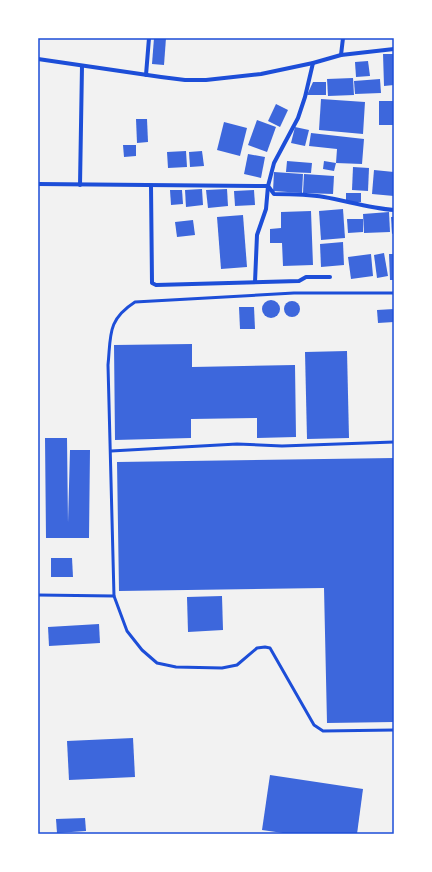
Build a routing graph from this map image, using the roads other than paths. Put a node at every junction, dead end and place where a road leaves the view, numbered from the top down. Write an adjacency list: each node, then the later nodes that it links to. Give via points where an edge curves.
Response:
1 (149, 38): 8 (street)
2 (343, 38): 4 (street)
3 (394, 49): 4 (street)
4 (341, 55): 6 (street)
5 (38, 59): 7 (street)
6 (313, 63): 8 (street, via 261,74 206,80); 12 (street, via 300,111 274,163)
7 (82, 66): 8 (street); 10 (street)
8 (146, 75)
9 (38, 184): 10 (street)
10 (80, 185): 11 (street)
11 (151, 186): 12 (street); 15 (street, via 152,284 156,286)
12 (268, 186): 13 (street, via 274,194 317,196); 15 (street, via 266,209 256,235)
13 (394, 210)
14 (330, 277): 15 (street)
15 (255, 282)
16 (394, 294): 18 (lane, via 294,293 135,302 118,314 111,329 108,365)
17 (394, 442): 18 (lane, via 303,446 237,444)
18 (111, 451): 20 (lane)
19 (38, 596): 20 (lane)
20 (114, 596): 21 (lane, via 127,631 142,650 157,663 176,667 222,668 237,665 257,648 270,648 314,724 323,731)
21 (394, 730)

